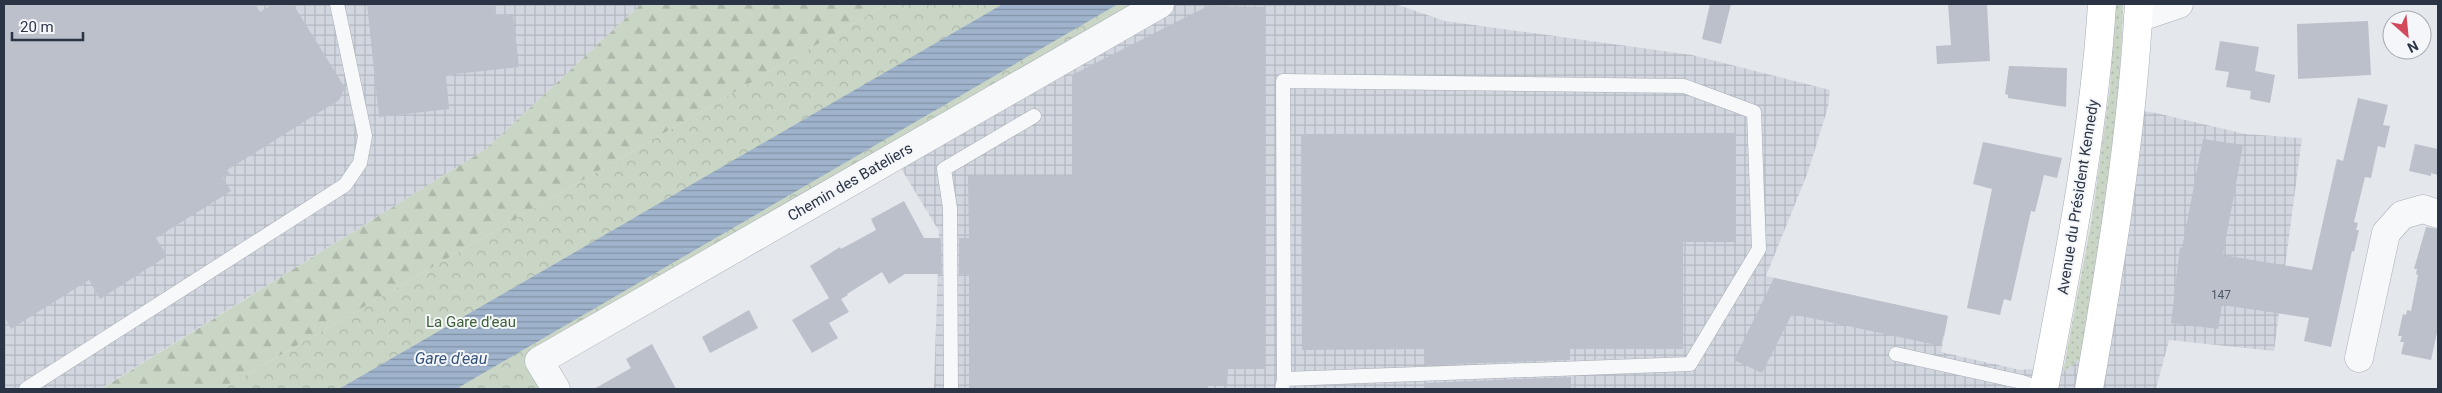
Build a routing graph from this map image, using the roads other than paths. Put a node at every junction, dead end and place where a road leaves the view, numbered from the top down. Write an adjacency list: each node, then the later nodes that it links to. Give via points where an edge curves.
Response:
1 (337, 4): 11 (lane, via 365,136 360,163 345,185)
2 (1160, 4): 12 (street, Chemin des Bateliers, via 539,361)
3 (2102, 4): 14 (main road, Avenue du Président Kennedy, via 2099,58 2068,274)
4 (2179, 4): 5 (street)
5 (2139, 11): 15 (main road, via 2127,150)
6 (1034, 116): 13 (lane, via 944,169 950,208)
7 (2438, 214): 9 (street, via 2423,209 2402,215 2386,233)
8 (1896, 354): 14 (lane)
9 (2359, 358)
10 (1283, 384): 10 (lane, via 1283,80 1684,86 1754,112 1759,249 1690,364)
11 (26, 389)
12 (556, 389)
13 (951, 389)
14 (2042, 389)
15 (2089, 389)

